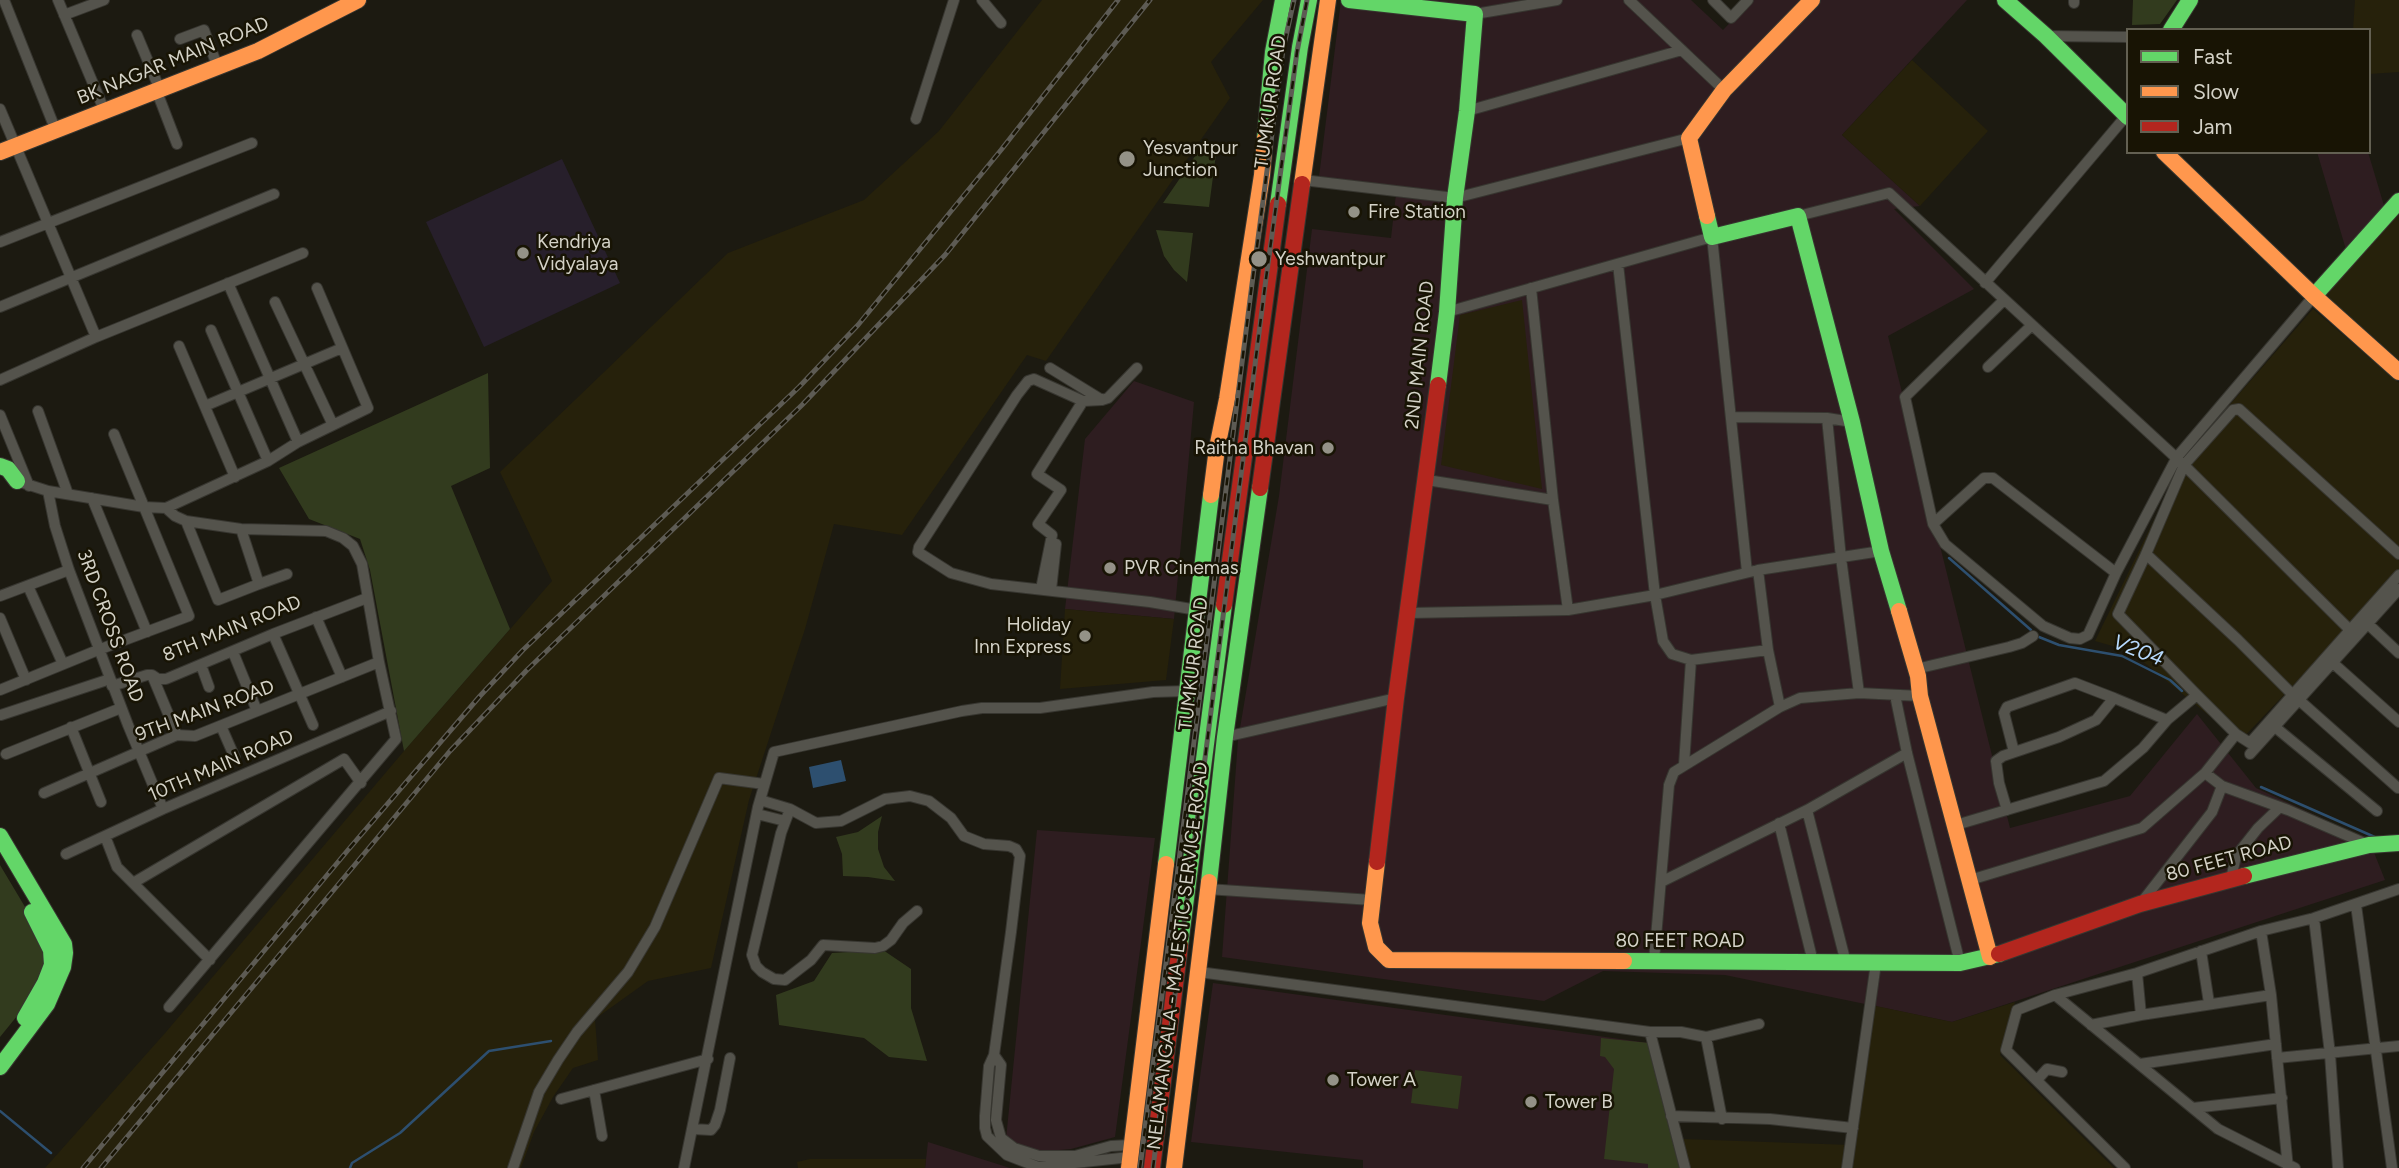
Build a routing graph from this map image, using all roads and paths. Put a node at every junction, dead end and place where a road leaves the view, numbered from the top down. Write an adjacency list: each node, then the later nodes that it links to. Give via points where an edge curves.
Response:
1 (4, 0): 37 (street)
2 (58, 0): 19 (street)
3 (104, 0): 19 (street)
4 (358, 0): 18 (main road, BK NAGAR MAIN ROAD)
5 (954, 0): 36 (street)
6 (982, 0): 21 (street)
7 (1283, 0): 118 (main road, TUMKUR ROAD, via 1273,52 1262,175 1217,448)
8 (1309, 0): 256 (main road, TUMKUR ROAD, via 1230,553)
9 (1328, 0): 43 (main road, NELAMANGALA - MAJESTIC SERVICE ROAD)
10 (1349, 0): 20 (main road)
11 (1557, 0): 20 (street)
12 (1629, 0): 27 (street)
13 (1713, 0): 14 (street, via 1731,18)
14 (1748, 0)
15 (1812, 0): 29 (main road)
16 (2006, 0): 24 (main road)
17 (2190, 0): 22 (main road)
18 (337, 5): 28 (main road, BK NAGAR MAIN ROAD, via 300,32)
19 (64, 15): 33 (street)
20 (1475, 15): 32 (main road, 2ND MAIN ROAD)
21 (1001, 23)
22 (2172, 28)
23 (137, 34): 30 (street)
24 (2046, 36): 25 (street); 34 (main road)
25 (2126, 37)
26 (180, 39): 28 (street, via 204,30)
27 (1682, 50): 29 (street); 32 (street)
28 (218, 68): 30 (main road, BK NAGAR MAIN ROAD)
29 (1724, 90): 38 (main road)
30 (158, 91): 33 (main road, BK NAGAR MAIN ROAD); 40 (street)
31 (0, 109): 41 (street)
32 (1467, 111): 45 (main road, 2ND MAIN ROAD)
33 (105, 112): 37 (main road, BK NAGAR MAIN ROAD)
34 (2126, 114)
35 (2126, 116): 55 (street)
36 (916, 119)
37 (56, 131): 41 (main road, BK NAGAR MAIN ROAD)
38 (1689, 138): 45 (street); 49 (main road)
39 (252, 142): 48 (street)
40 (177, 144)
41 (7, 150): 48 (street)
42 (2166, 154): 58 (main road)
43 (1303, 180): 45 (street); 166 (main road, NELAMANGALA - MAJESTIC SERVICE ROAD)
44 (274, 194): 53 (street)
45 (1455, 198): 62 (main road, 2ND MAIN ROAD)
46 (2399, 201): 58 (main road)
47 (1798, 216): 49 (main road); 55 (street, via 1889,193); 83 (main road)
48 (47, 222): 50 (street); 53 (street)
49 (1712, 237): 52 (street); 81 (street)
50 (0, 242)
51 (303, 253): 54 (street)
52 (1618, 264): 57 (street); 115 (street)
53 (70, 277): 61 (street); 65 (street)
54 (228, 283): 65 (street); 73 (street)
55 (1985, 283): 59 (street)
56 (317, 288): 67 (street)
57 (1531, 288): 62 (street); 95 (street)
58 (2314, 296): 72 (main road); 88 (street)
59 (2004, 300): 63 (street); 99 (street, via 1905,397)
60 (275, 302): 68 (street)
61 (0, 307)
62 (1447, 312): 91 (main road, 2ND MAIN ROAD)
63 (2032, 325): 69 (street); 88 (street)
64 (211, 330): 75 (street)
65 (96, 337): 74 (street)
66 (180, 346): 78 (street)
67 (342, 348): 68 (street); 84 (street, via 368,408)
68 (304, 363): 73 (street); 84 (street)
69 (1988, 367)
70 (1050, 368): 76 (street)
71 (1137, 369): 76 (street)
72 (2399, 372)
73 (270, 377): 75 (street); 86 (street)
74 (0, 380)
75 (237, 391): 78 (street); 87 (street)
76 (1102, 400): 77 (street)
77 (1083, 401): 114 (street, via 1037,474 1061,490 1038,524 1052,535); 114 (street, via 1034,379 1028,381 918,550 951,573 991,584)
78 (205, 406): 90 (street)
79 (38, 411): 93 (street)
80 (0, 415): 89 (street)
81 (1731, 417): 82 (street); 107 (street)
82 (1827, 418): 83 (street); 105 (street)
83 (1852, 422): 102 (main road)
84 (333, 425): 86 (street)
85 (114, 434): 96 (street)
86 (298, 442): 87 (street)
87 (268, 461): 90 (street)
88 (2181, 461): 103 (street); 104 (street, via 2239,409); 108 (street); 124 (street)
89 (8, 477): 92 (street)
90 (235, 477): 97 (street)
91 (1427, 480): 95 (street); 120 (main road, 2ND MAIN ROAD)
92 (48, 491): 93 (street); 106 (street, 3RD CROSS ROAD)
93 (68, 494): 94 (street)
94 (92, 498): 96 (street); 125 (street)
95 (1553, 500): 119 (street)
96 (144, 507): 97 (street); 125 (street, via 189,616)
97 (166, 508): 98 (street)
98 (186, 521): 100 (street); 111 (street, via 218,600)
99 (1933, 524): 108 (street, via 1984,478 1993,478); 108 (street, via 1945,544 2032,617 2070,638 2088,635)
100 (241, 529): 111 (street); 117 (street, via 326,531 342,538 353,546 362,564)
101 (1056, 544): 114 (street)
102 (1881, 551): 105 (street); 137 (main road)
103 (2146, 554): 148 (street, via 2118,614); 152 (street)
104 (2399, 554)
105 (1841, 558): 107 (street); 145 (street)
106 (69, 570): 112 (street); 128 (street, 3RD CROSS ROAD)
107 (1753, 571): 115 (street); 129 (street)
108 (2116, 573)
109 (287, 574): 111 (street)
110 (2399, 575): 124 (street)
111 (259, 584)
112 (28, 586): 116 (street); 135 (street)
113 (2399, 589): 123 (street)
114 (1046, 590): 118 (street)
115 (1655, 595): 119 (street); 132 (street, via 1663,640 1672,654)
116 (0, 596)
117 (368, 598): 121 (street, 8TH MAIN ROAD); 133 (street)
118 (1197, 610): 144 (main road, TUMKUR ROAD)
119 (1568, 610): 120 (street)
120 (1409, 613): 150 (main road, 2ND MAIN ROAD)
121 (316, 617): 126 (street, 8TH MAIN ROAD); 139 (street)
122 (0, 618): 140 (street)
123 (2368, 624): 131 (street); 134 (street)
124 (2350, 630): 152 (street)
125 (147, 632): 128 (street)
126 (273, 634): 130 (street, 8TH MAIN ROAD); 146 (street)
127 (2033, 636): 137 (street, via 2009,647)
128 (98, 650): 135 (street); 141 (street, 3RD CROSS ROAD)
129 (1768, 650): 132 (street); 153 (street)
130 (233, 652): 136 (street, 8TH MAIN ROAD); 155 (street)
131 (2399, 653)
132 (1691, 660): 173 (street)
133 (379, 662): 139 (street, 9TH MAIN ROAD); 156 (street)
134 (2333, 663): 152 (street); 159 (street)
135 (63, 664): 140 (street)
136 (201, 665): 138 (street, 8TH MAIN ROAD, via 166,679); 142 (street)
137 (1916, 669): 149 (main road)
138 (152, 675): 141 (street, 8TH MAIN ROAD); 165 (street)
139 (342, 677): 146 (street, 9TH MAIN ROAD)
140 (26, 680): 143 (street)
141 (111, 682): 154 (street, 3RD CROSS ROAD); 157 (street, 8TH MAIN ROAD)
142 (209, 687)
143 (0, 690)
144 (1187, 691): 177 (street, via 1040,708 982,708 774,752); 252 (main road, TUMKUR ROAD)
145 (1859, 693): 147 (street); 153 (street, via 1800,698)
146 (299, 695): 155 (street, 9TH MAIN ROAD); 160 (street)
147 (1895, 695): 149 (street); 169 (street)
148 (2197, 695): 158 (street); 164 (street)
149 (1920, 696): 192 (main road)
150 (1396, 698): 166 (street); 205 (main road, 80 FEET ROAD)
151 (2114, 698): 158 (street); 167 (street, via 2096,720); 167 (street, via 2075,683 2007,707 2004,713)
152 (2296, 698): 163 (street); 164 (street, via 2250,743); 179 (street)
153 (1780, 707): 173 (street)
154 (121, 708): 162 (street); 168 (street, 3RD CROSS ROAD)
155 (257, 711): 161 (street, 9TH MAIN ROAD)
156 (391, 711): 176 (street, via 396,739); 184 (street, 10TH MAIN ROAD)
157 (1, 715)
158 (2167, 720): 187 (street, via 2143,748 2104,780)
159 (2399, 722)
160 (313, 725)
161 (221, 726): 165 (street, 9TH MAIN ROAD, via 195,736); 172 (street)
162 (71, 727): 170 (street); 175 (street)
163 (2275, 727): 171 (street); 188 (street)
164 (2236, 734): 174 (street)
165 (177, 735): 168 (street, 9TH MAIN ROAD)
166 (1224, 737): 203 (main road, NELAMANGALA - MAJESTIC SERVICE ROAD)
167 (2014, 752): 187 (street, via 1996,761)
168 (139, 753): 175 (street, 9TH MAIN ROAD); 184 (street, 3RD CROSS ROAD)
169 (1907, 753): 186 (street); 219 (street)
170 (6, 754)
171 (2250, 754)
172 (235, 758)
173 (1684, 765): 201 (street, via 1674,772 1669,785)
174 (2205, 773): 178 (street); 200 (street, via 2142,828)
175 (90, 774): 180 (street, 9TH MAIN ROAD); 182 (street)
176 (361, 783): 202 (street, via 344,759); 214 (street)
177 (764, 784): 181 (street); 254 (street, via 719,779 655,927 628,972 558,1060 539,1093)
178 (2222, 786): 183 (street); 206 (street, via 2212,812)
179 (2398, 788)
180 (44, 793)
181 (760, 800): 185 (street); 189 (street)
182 (101, 802)
183 (2280, 807): 196 (street); 199 (street, via 2236,856)
184 (163, 809): 194 (street, 10TH MAIN ROAD)
185 (790, 809): 190 (street); 252 (street, via 816,823 841,821 885,799 910,796 929,801 951,818 964,836 1016,849 1020,856 989,1066 987,1136 1007,1155 1038,1167)
186 (1807, 810): 191 (street); 217 (street)
187 (2007, 810): 192 (street)
188 (2377, 811)
189 (757, 814): 190 (street); 238 (street)
190 (785, 821): 208 (street, via 751,955 768,977 785,980 823,945 883,946)
191 (1779, 824): 201 (street); 216 (street)
192 (1955, 825): 200 (main road)
193 (0, 836): 210 (main road)
194 (105, 836): 197 (street, 10TH MAIN ROAD); 202 (street, via 117,867)
195 (2399, 843): 196 (main road, 80 FEET ROAD)
196 (2369, 845): 199 (main road, 80 FEET ROAD)
197 (66, 854)
198 (0, 856): 210 (main road)
199 (2231, 879): 206 (main road, 80 FEET ROAD)
200 (1970, 880): 213 (main road)
201 (1661, 882): 215 (street)
202 (133, 883): 214 (street)
203 (1207, 889): 205 (street); 220 (main road, NELAMANGALA - MAJESTIC SERVICE ROAD)
204 (2399, 889): 207 (street)
205 (1373, 900): 215 (main road, 80 FEET ROAD, via 1370,923 1376,947 1390,960)
206 (2140, 904): 213 (main road, 80 FEET ROAD)
207 (2356, 905): 209 (street); 233 (street)
208 (917, 911)
209 (2314, 918): 211 (street); 235 (street)
210 (44, 922): 234 (main road, via 52,965 30,1011); 240 (main road, via 64,944 63,967 47,1004)
211 (2261, 931): 212 (street); 223 (street)
212 (2201, 951): 221 (street); 224 (street)
213 (1990, 957): 219 (main road, 80 FEET ROAD)
214 (210, 960): 225 (street)
215 (1654, 961): 216 (main road, 80 FEET ROAD)
216 (1812, 962): 217 (main road, 80 FEET ROAD)
217 (1846, 963): 218 (main road, 80 FEET ROAD)
218 (1876, 963): 219 (main road, 80 FEET ROAD); 249 (street)
219 (1960, 963)
220 (1199, 972): 229 (street); 257 (main road, NELAMANGALA - MAJESTIC SERVICE ROAD)
221 (2137, 973): 222 (street); 226 (street)
222 (2055, 995): 228 (street); 242 (street, via 2017,1010 2006,1050)
223 (2271, 995): 224 (street); 231 (street)
224 (2209, 1003): 226 (street)
225 (169, 1007)
226 (2141, 1015): 228 (street)
227 (1759, 1024): 230 (street)
228 (2091, 1025): 239 (street)
229 (1650, 1032): 230 (street); 247 (street)
230 (1706, 1037): 248 (street)
231 (2276, 1044): 237 (street); 239 (street)
232 (2399, 1046): 233 (street)
233 (2375, 1049): 235 (street); 262 (street)
234 (0, 1051)
235 (2330, 1054): 237 (street); 261 (street)
236 (730, 1058): 250 (street, via 715,1125 712,1130)
237 (2277, 1058): 244 (street)
238 (708, 1059): 243 (street); 250 (street)
239 (2140, 1064): 246 (street)
240 (0, 1067)
241 (2062, 1072): 242 (street, via 2047,1069)
242 (2037, 1080): 260 (street)
243 (594, 1090): 245 (street); 251 (street)
244 (2282, 1098): 246 (street); 253 (street)
245 (561, 1099)
246 (2193, 1108): 253 (street, via 2218,1129)
247 (1671, 1116): 248 (street); 258 (street)
248 (1722, 1119): 249 (street)
249 (1853, 1128): 259 (street)
250 (693, 1129): 255 (street)
251 (602, 1136)
252 (1130, 1157)
253 (2291, 1167)
254 (513, 1168)
255 (684, 1168)
256 (1152, 1168)
257 (1174, 1168)
258 (1685, 1168)
259 (1847, 1168)
260 (2125, 1168)
261 (2338, 1168)
262 (2392, 1168)

